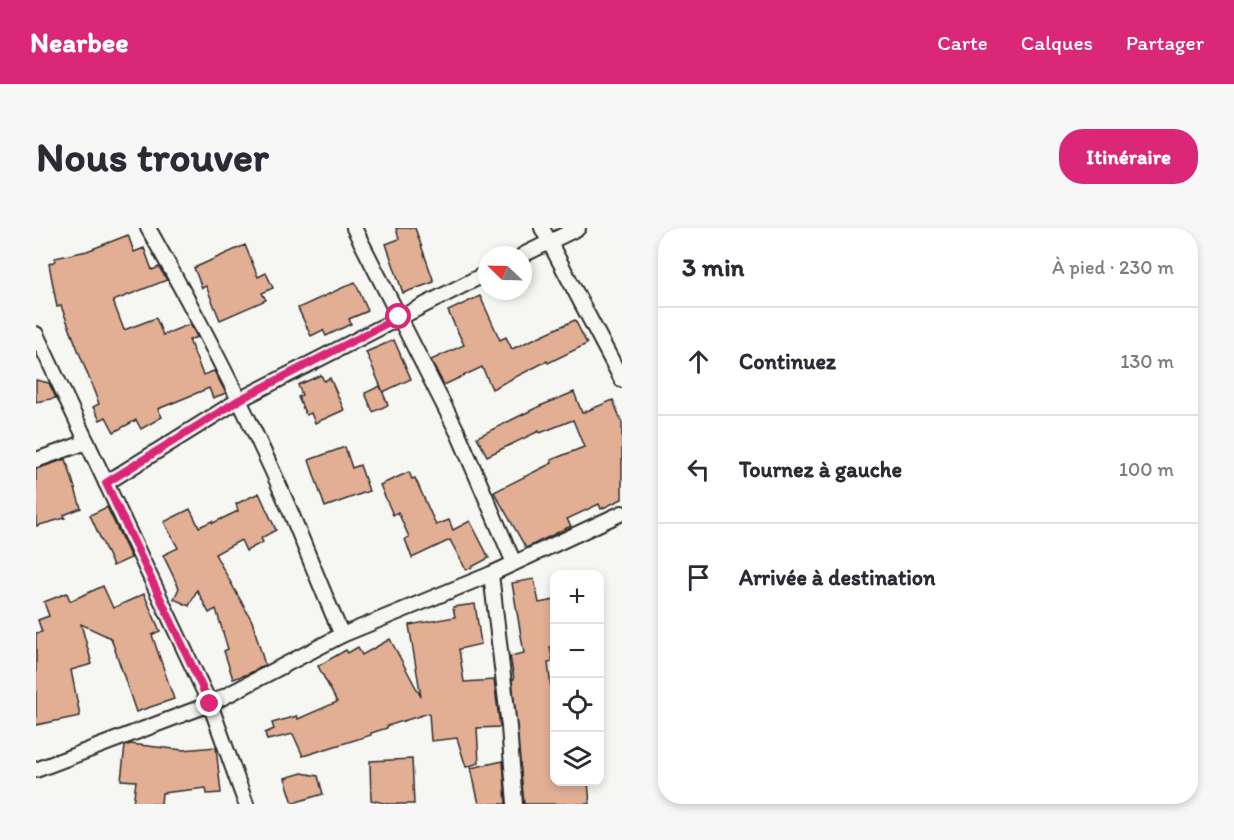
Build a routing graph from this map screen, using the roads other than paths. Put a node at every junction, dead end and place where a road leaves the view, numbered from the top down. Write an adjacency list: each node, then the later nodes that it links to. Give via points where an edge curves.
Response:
1 (148, 228): 11 (street)
2 (354, 228): 8 (street)
3 (542, 228): 5 (street)
4 (578, 228): 5 (street)
5 (549, 242): 6 (street); 10 (street)
6 (532, 250)
7 (478, 278): 8 (street)
8 (399, 317): 11 (street); 16 (street, via 458,433)
9 (36, 334): 12 (street)
10 (622, 380)
11 (239, 400): 14 (street); 18 (street)
12 (87, 442): 13 (street); 14 (street)
13 (36, 460)
14 (106, 483): 19 (street)
15 (622, 513): 16 (street)
16 (514, 563): 17 (street)
17 (491, 574): 18 (street); 22 (street)
18 (342, 635): 19 (street)
19 (210, 704): 20 (street); 21 (street)
20 (36, 770)
21 (246, 804)
22 (515, 804)

